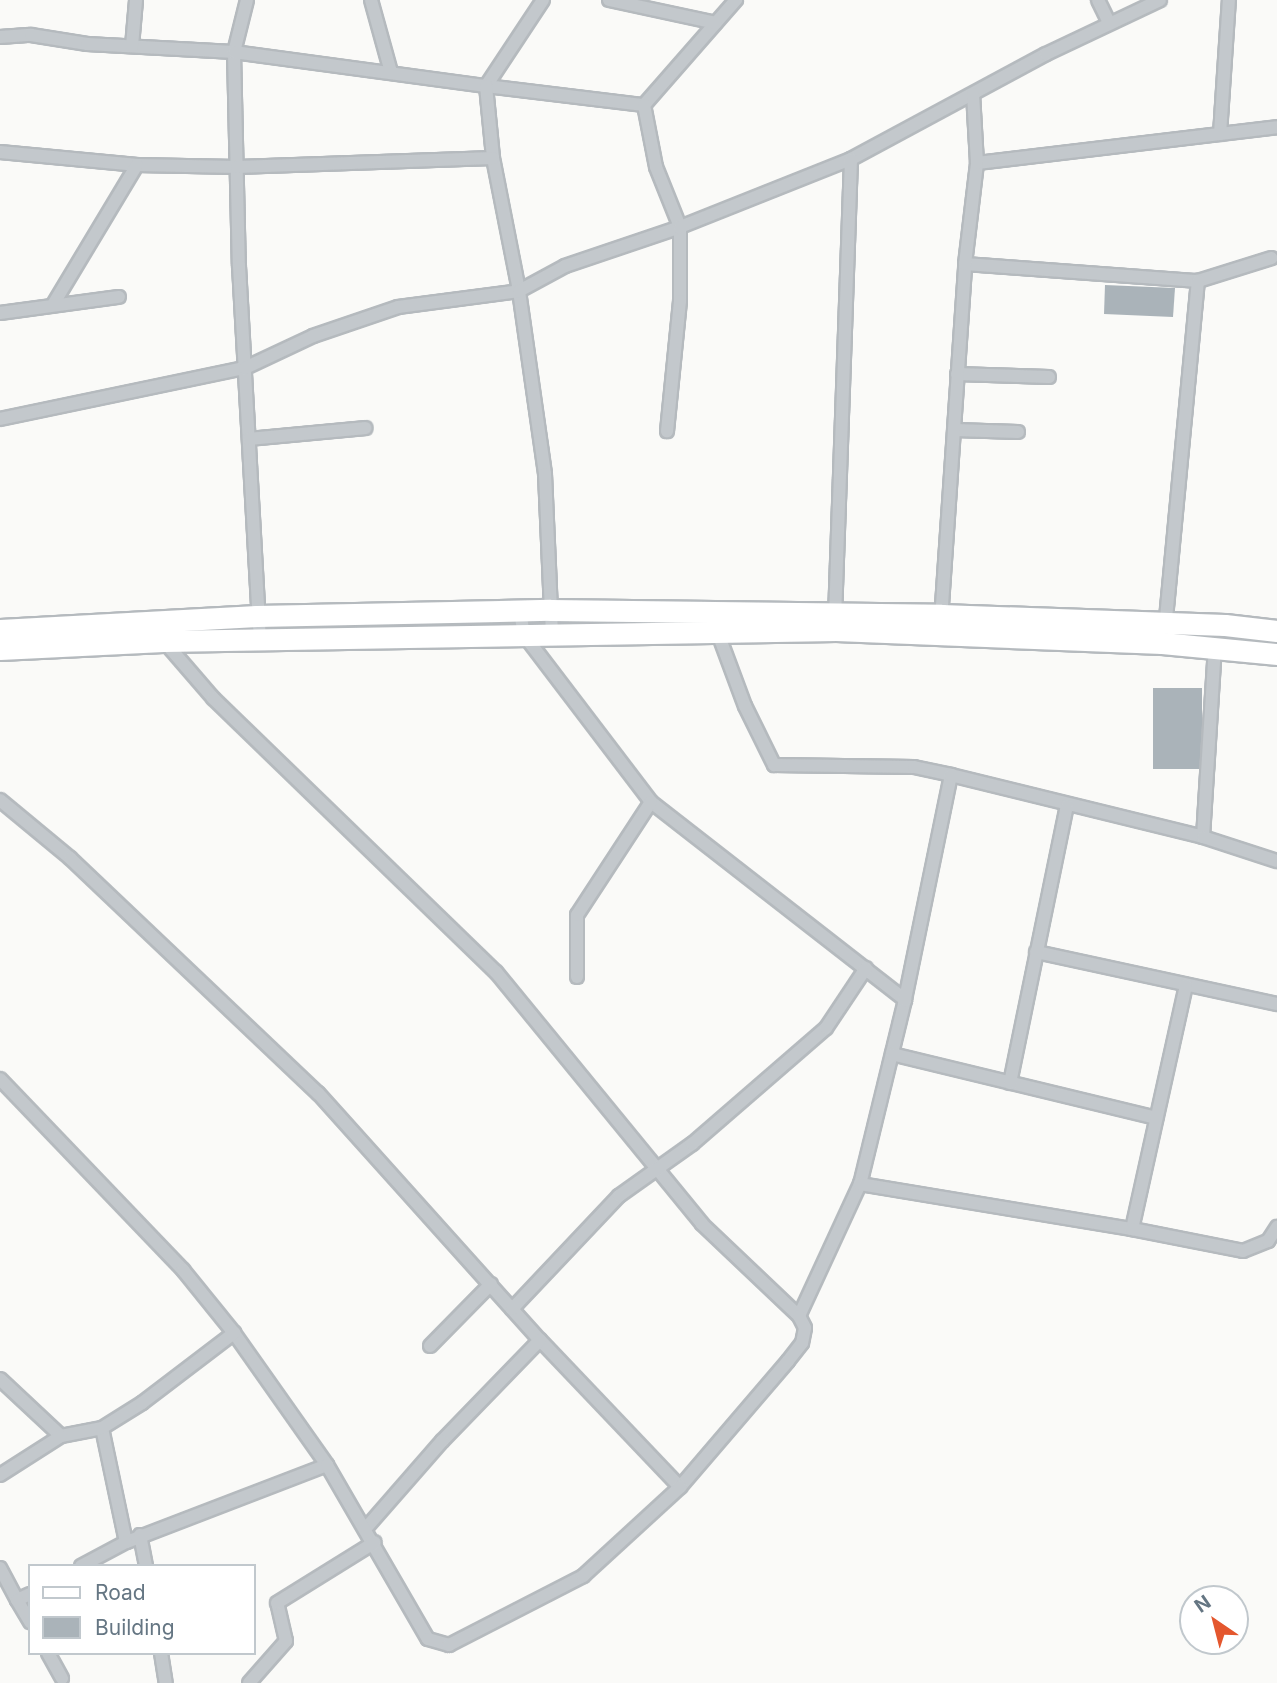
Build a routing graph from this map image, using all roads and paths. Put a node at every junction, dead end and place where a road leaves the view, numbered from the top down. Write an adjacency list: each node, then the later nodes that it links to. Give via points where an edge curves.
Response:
1 (136, 0): 13 (street)
2 (247, 0): 14 (street)
3 (371, 0): 15 (street)
4 (543, 0): 16 (street)
5 (609, 0): 10 (street)
6 (736, 0): 10 (street)
7 (1098, 0): 11 (street)
8 (1160, 0): 11 (street)
9 (1229, 0): 20 (street)
10 (716, 23): 18 (street)
11 (1109, 23): 17 (street)
12 (0, 37): 13 (street, via 31,35)
13 (132, 46): 14 (street)
14 (234, 52): 15 (street); 26 (street)
15 (391, 72): 16 (street)
16 (486, 86): 18 (street); 22 (street)
17 (973, 94): 23 (street); 24 (street)
18 (644, 105): 27 (street, via 656,167)
19 (1277, 127): 20 (street)
20 (1220, 134): 24 (street)
21 (0, 152): 25 (street)
22 (493, 158): 26 (street); 31 (street)
23 (851, 159): 27 (street); 50 (street)
24 (977, 163): 29 (street)
25 (137, 165): 26 (street); 33 (street)
26 (237, 167): 35 (street)
27 (680, 227): 31 (street, via 565,266); 41 (street, via 680,301)
28 (1272, 258): 30 (street)
29 (965, 264): 30 (street); 36 (street)
30 (1198, 281): 54 (street)
31 (519, 291): 35 (street, via 398,307 313,336); 44 (street, via 545,474)
32 (119, 297): 33 (street)
33 (54, 303): 34 (street)
34 (0, 313)
35 (245, 368): 38 (street); 43 (street)
36 (957, 374): 37 (street); 40 (street)
37 (1049, 377)
38 (0, 419)
39 (365, 428): 43 (street)
40 (955, 430): 42 (street); 51 (street)
41 (667, 431)
42 (1018, 432)
43 (249, 439): 46 (street)
44 (550, 610): 45 (main road); 47 (main road); 56 (street)
45 (520, 612): 46 (main road); 55 (street)
46 (257, 616): 49 (main road); 57 (street)
47 (650, 620): 48 (main road); 56 (main road)
48 (716, 621): 50 (main road); 62 (street, via 745,706 775,765 914,768)
49 (151, 622): 52 (main road); 58 (street)
50 (836, 622): 51 (main road)
51 (941, 624): 54 (main road)
52 (0, 629)
53 (1277, 631): 54 (main road)
54 (1164, 633): 59 (main road)
55 (524, 635): 56 (main road); 57 (main road); 64 (street)
56 (552, 635)
57 (260, 639): 58 (main road)
58 (163, 641): 60 (main road); 78 (street, via 214,698 496,972)
59 (1215, 647): 61 (main road); 66 (street)
60 (0, 649)
61 (1277, 654)
62 (951, 775): 65 (street); 72 (street)
63 (0, 800): 82 (street, via 70,858 318,1093)
64 (651, 802): 69 (street); 70 (street, via 577,915)
65 (1066, 806): 66 (street); 68 (street)
66 (1203, 837): 67 (street)
67 (1277, 861)
68 (1037, 952): 71 (street); 76 (street)
69 (866, 968): 72 (street); 78 (street, via 826,1028 755,1093)
70 (577, 977)
71 (1186, 985): 73 (street); 77 (street)
72 (905, 1000): 74 (street)
73 (1277, 1004)
74 (892, 1054): 76 (street); 79 (street)
75 (0, 1079): 85 (street, via 121,1201)
76 (1010, 1083): 77 (street)
77 (1156, 1118): 81 (street)
78 (657, 1169): 83 (street, via 591,1221); 84 (street, via 737,1262)
79 (860, 1184): 81 (street); 84 (street)
80 (1277, 1227): 81 (street, via 1268,1241 1243,1251)
81 (1132, 1229)
82 (491, 1284): 83 (street); 87 (street)
83 (512, 1309): 86 (street)
84 (799, 1316): 93 (street, via 805,1328 802,1343)
85 (234, 1332): 89 (street, via 142,1404); 91 (street)
86 (540, 1340): 93 (street); 94 (street)
87 (430, 1346)
88 (0, 1379): 90 (street)
89 (102, 1428): 90 (street); 96 (street)
90 (61, 1436): 92 (street)
91 (327, 1465): 94 (street); 95 (street)
92 (0, 1475)
93 (680, 1487): 97 (street, via 583,1576 449,1645 428,1639)
94 (367, 1527): 97 (street)
95 (141, 1535): 96 (street); 99 (street)
96 (125, 1542): 98 (street)
97 (375, 1542): 108 (street, via 277,1602 286,1641)
98 (85, 1564)
99 (146, 1564)
100 (0, 1568): 102 (street)
101 (28, 1595): 102 (street)
102 (17, 1600): 103 (street)
103 (28, 1619)
104 (49, 1655): 106 (street)
105 (161, 1655): 107 (street)
106 (62, 1678)
107 (166, 1683)
108 (249, 1683)

